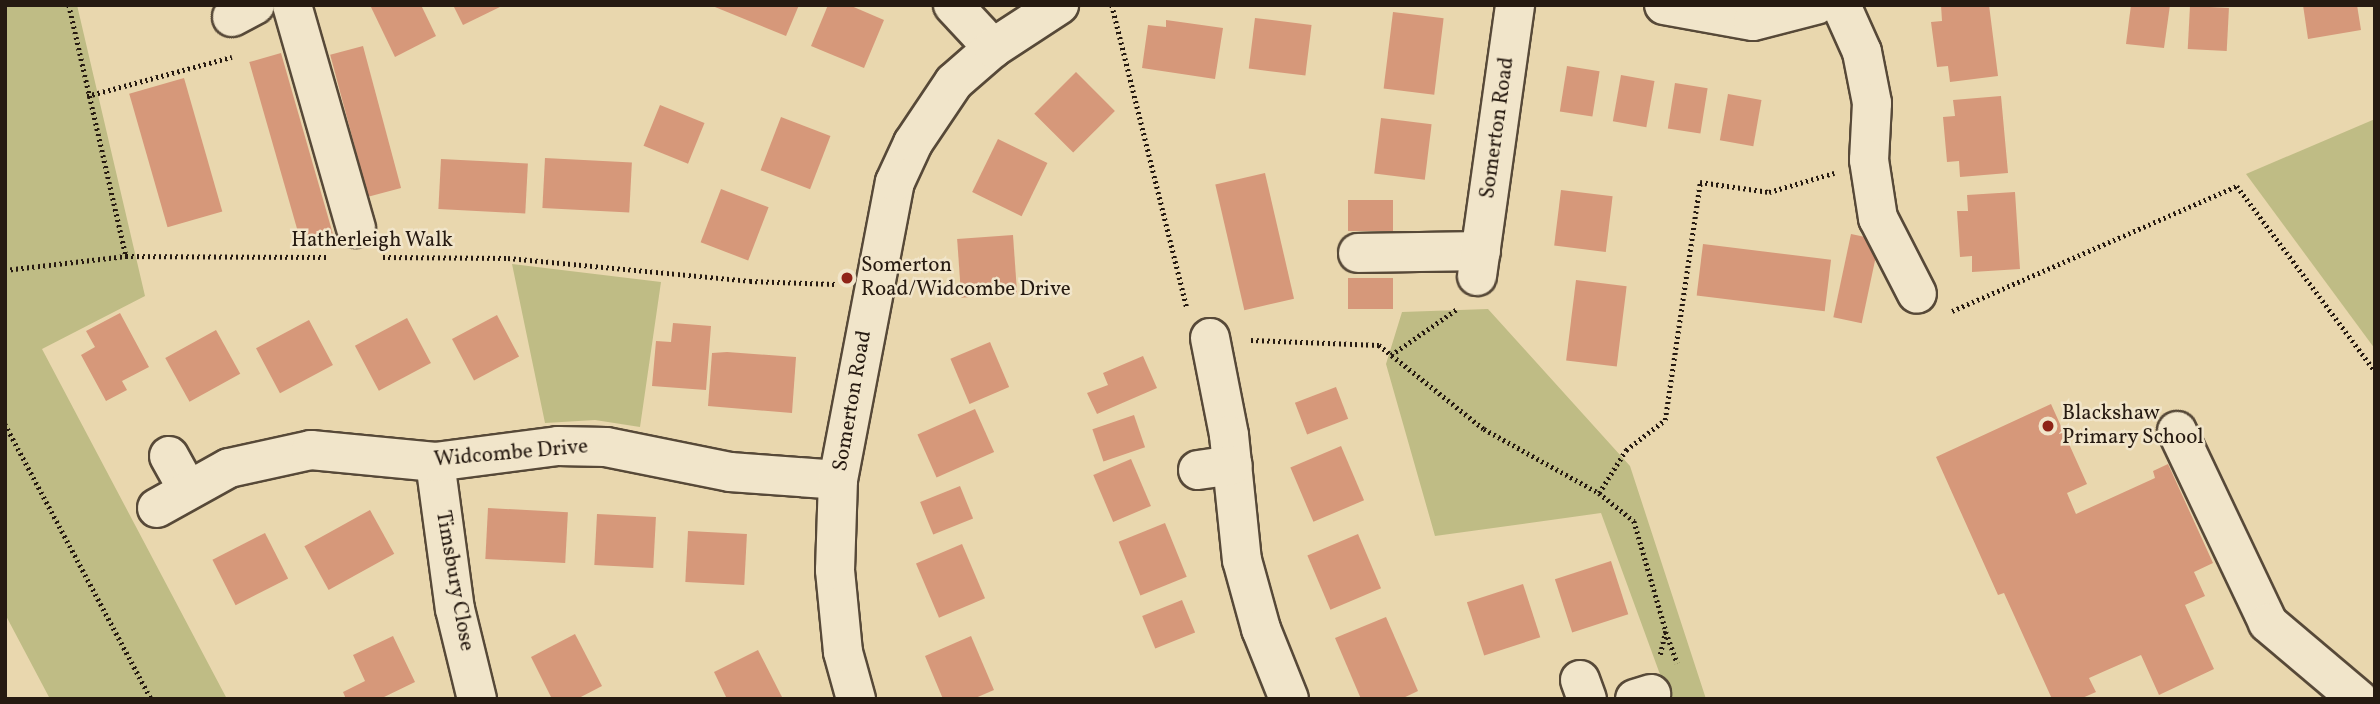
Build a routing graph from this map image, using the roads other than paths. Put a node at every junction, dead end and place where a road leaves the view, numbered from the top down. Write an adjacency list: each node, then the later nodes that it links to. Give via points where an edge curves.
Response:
1 (292, 5): 9 (street)
2 (953, 5): 8 (street)
3 (1059, 5): 8 (street, Somerton Road)
4 (1515, 5): 10 (street, Somerton Road, via 1479,263 1441,251)
5 (1664, 5): 6 (street, via 1753,21)
6 (1816, 5)
7 (1841, 5): 11 (street, via 1862,52 1872,103 1869,160 1878,218)
8 (993, 48): 15 (street, Somerton Road, via 954,82 913,143 895,182)
9 (356, 247)
10 (1358, 253)
11 (1917, 294)
12 (1210, 338): 19 (street, via 1216,467 1261,629)
13 (2177, 431): 20 (street, via 2268,623)
14 (435, 462): 15 (street, Widcombe Drive, via 558,446 606,447 730,472); 16 (street, Widcombe Drive, via 311,450); 17 (street, Timsbury Close, via 455,609)
15 (838, 480): 18 (street, Somerton Road, via 835,570 843,652)
16 (171, 484)
17 (477, 699)
18 (856, 699)
19 (1289, 699)
20 (2358, 699)

